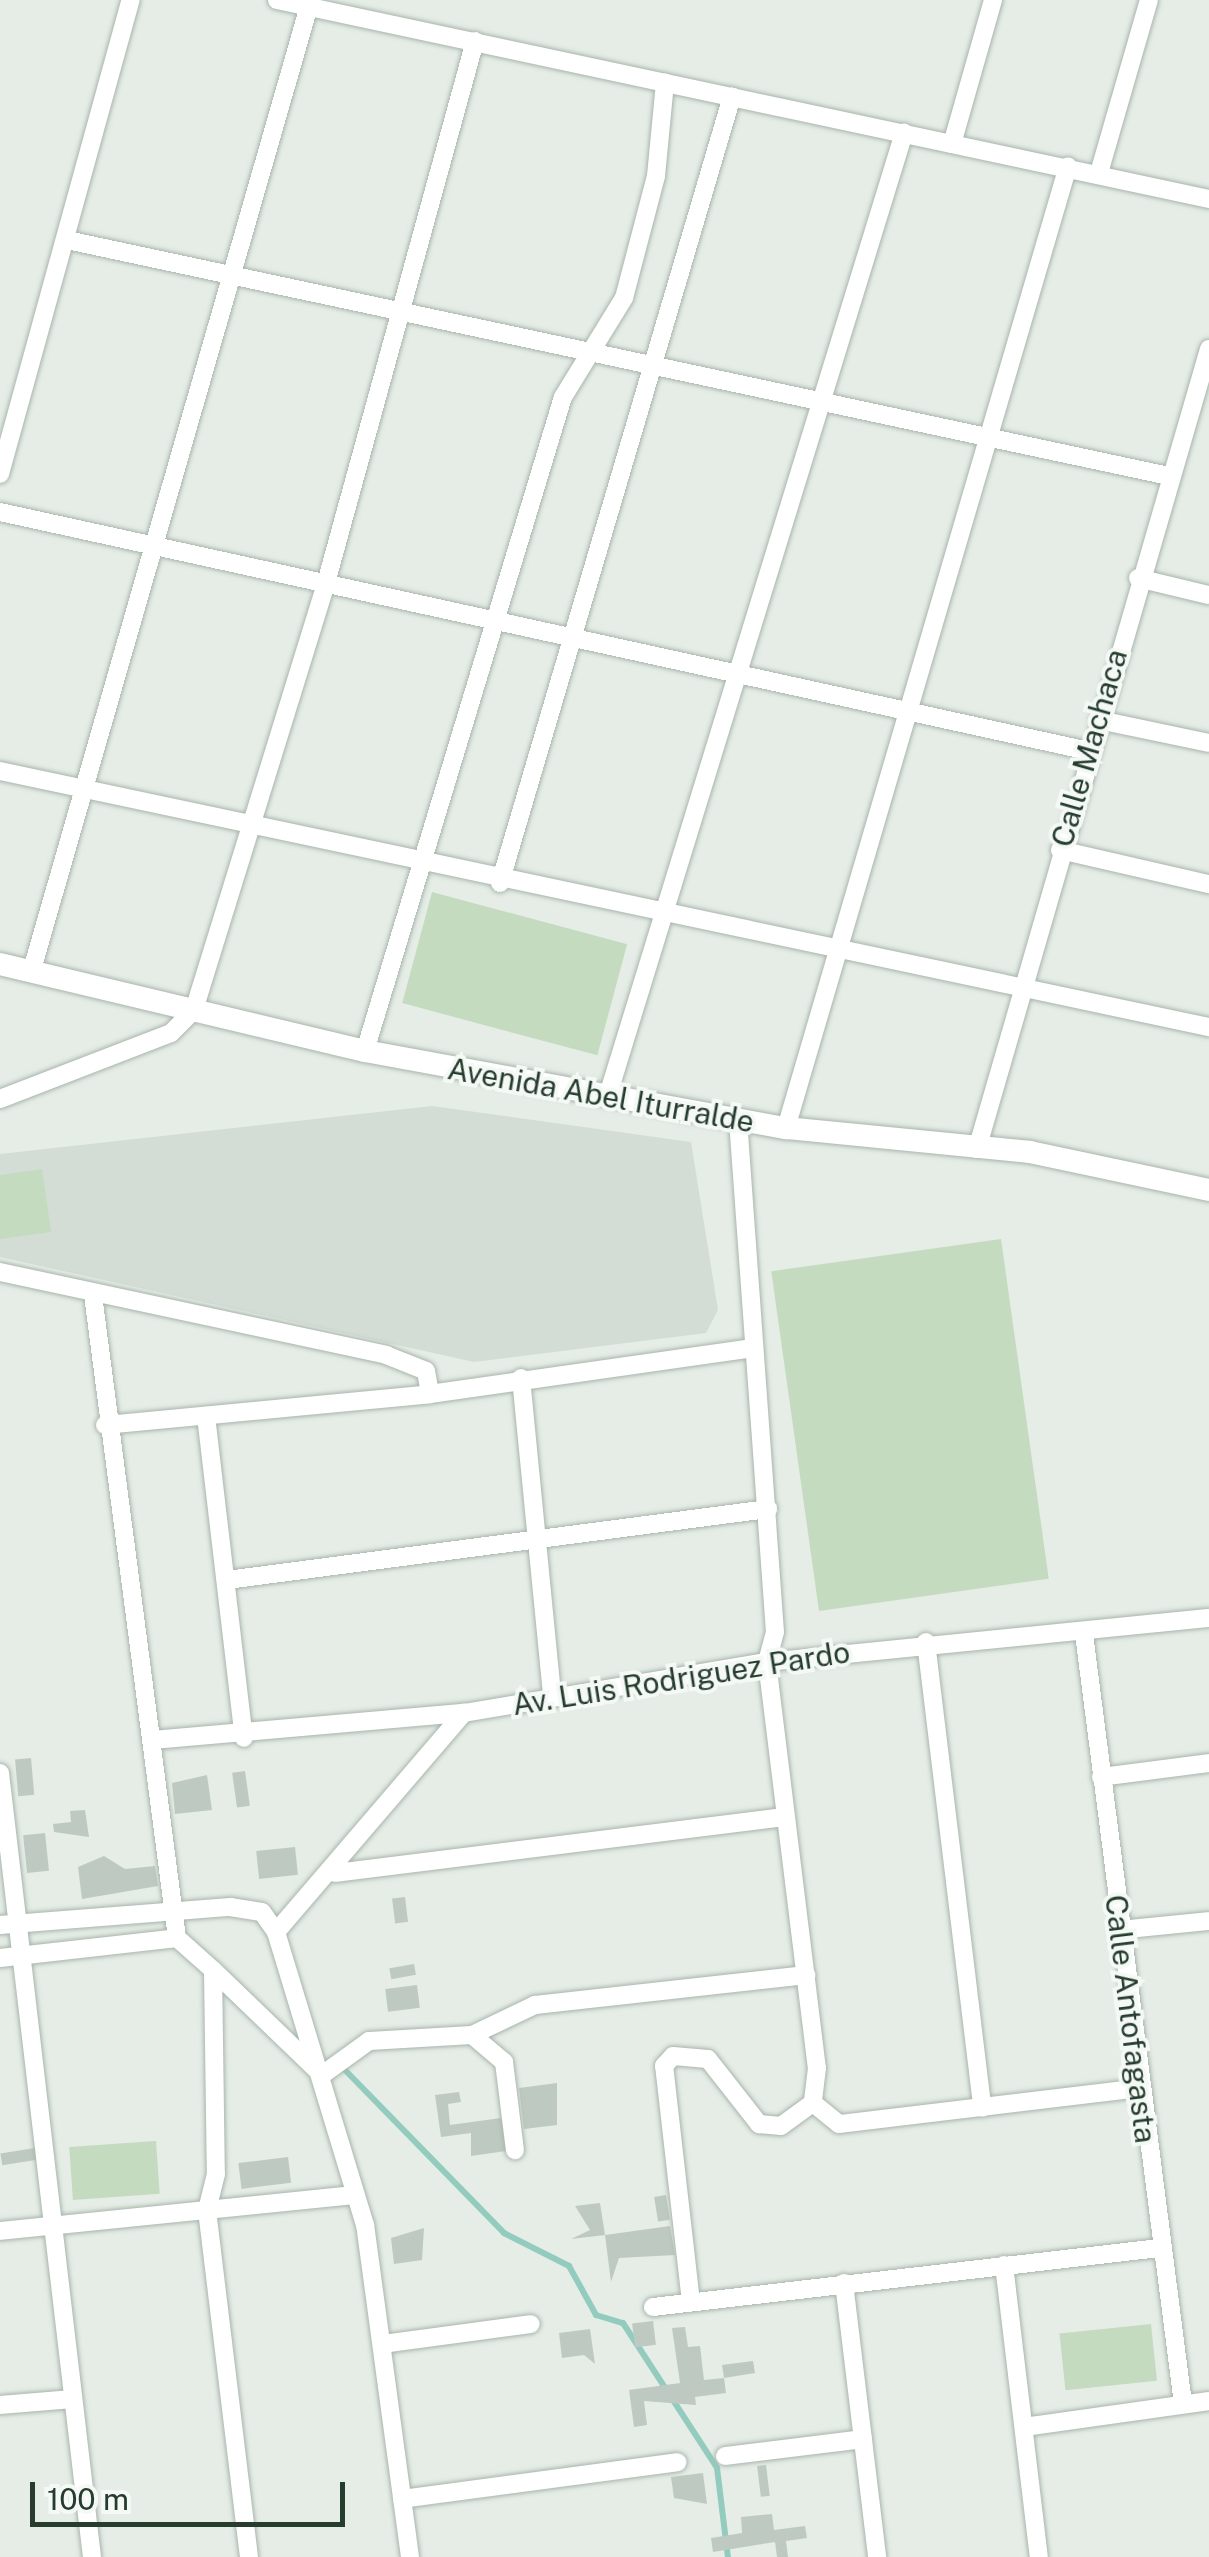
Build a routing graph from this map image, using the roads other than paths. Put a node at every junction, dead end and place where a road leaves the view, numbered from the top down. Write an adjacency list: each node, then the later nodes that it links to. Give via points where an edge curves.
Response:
1 (131, 0): 14 (street)
2 (277, 0): 5 (street)
3 (993, 0): 10 (street)
4 (1149, 0): 12 (street)
5 (309, 6): 6 (street); 15 (street)
6 (475, 41): 7 (street); 16 (street)
7 (665, 82): 8 (street); 18 (street, via 656,176 624,298)
8 (732, 96): 9 (street); 19 (street)
9 (904, 133): 10 (street); 20 (street)
10 (952, 144): 11 (street)
11 (1068, 166): 12 (street); 21 (street)
12 (1099, 172): 13 (street)
13 (1209, 199)
14 (67, 240): 15 (street); 22 (street)
15 (234, 276): 16 (street); 25 (street)
16 (401, 307): 18 (street); 27 (street)
17 (1209, 349): 23 (street, Calle Machaca)
18 (588, 353): 19 (street); 29 (street, via 562,396)
19 (648, 367): 20 (street); 30 (street)
20 (822, 400): 21 (street); 31 (street)
21 (989, 437): 23 (street); 32 (street)
22 (0, 473)
23 (1169, 476): 26 (street, Calle Machaca)
24 (0, 512): 25 (street)
25 (160, 546): 27 (street); 37 (street)
26 (1138, 578): 28 (street); 33 (street, Calle Machaca)
27 (326, 583): 29 (street); 38 (street)
28 (1209, 595)
29 (493, 622): 30 (street); 40 (street)
30 (572, 638): 31 (street); 41 (street)
31 (736, 674): 32 (street); 43 (street)
32 (905, 709): 35 (street); 44 (street)
33 (1099, 720): 34 (street); 35 (street, Calle Machaca)
34 (1209, 743)
35 (1089, 752): 39 (street, Calle Machaca)
36 (0, 771): 37 (street)
37 (84, 789): 38 (street); 46 (street)
38 (246, 823): 40 (street); 48 (street)
39 (1060, 850): 42 (street); 47 (street, Calle Machaca)
40 (421, 862): 41 (street); 50 (street)
41 (500, 883): 43 (street)
42 (1209, 884)
43 (668, 916): 44 (street); 51 (street)
44 (834, 955): 47 (street); 54 (street)
45 (0, 964): 46 (street, Avenida Abel Iturralde)
46 (32, 974): 48 (street, Avenida Abel Iturralde)
47 (1017, 992): 49 (street); 55 (street, Calle Machaca)
48 (194, 1010): 50 (street, Avenida Abel Iturralde); 52 (street, via 171,1032)
49 (1209, 1028)
50 (365, 1052): 51 (street, Avenida Abel Iturralde)
51 (608, 1095): 53 (street, Avenida Abel Iturralde)
52 (0, 1098)
53 (738, 1120): 54 (street, Avenida Abel Iturralde); 59 (street)
54 (786, 1128): 55 (street, Avenida Abel Iturralde)
55 (977, 1149): 56 (street, Avenida Abel Iturralde)
56 (1209, 1190)
57 (0, 1272): 58 (street)
58 (93, 1295): 61 (street, via 386,1355 426,1371); 63 (street)
59 (748, 1348): 60 (street); 64 (street)
60 (521, 1378): 61 (street); 65 (street)
61 (430, 1394): 62 (street)
62 (206, 1416): 63 (street); 66 (street)
63 (106, 1424): 74 (street)
64 (768, 1509): 65 (street); 70 (street, via 775,1632)
65 (537, 1536): 66 (street, via 520,1546); 71 (street)
66 (227, 1580): 73 (street)
67 (1209, 1618): 68 (street, Av. Luis Rodriguez Pardo)
68 (1084, 1634): 69 (street, Av. Luis Rodriguez Pardo); 77 (street, Calle Antofagasta)
69 (926, 1642): 70 (street, Av. Luis Rodriguez Pardo); 94 (street)
70 (767, 1662): 71 (street, Av. Luis Rodriguez Pardo); 78 (street)
71 (552, 1695): 72 (street, Av. Luis Rodriguez Pardo)
72 (464, 1713): 73 (street, Av. Luis Rodriguez Pardo); 79 (street)
73 (244, 1738): 74 (street, Av. Luis Rodriguez Pardo)
74 (153, 1740): 80 (street)
75 (1209, 1762): 77 (street)
76 (0, 1774): 82 (street)
77 (1101, 1777): 83 (street, Calle Antofagasta)
78 (786, 1817): 79 (street); 89 (street)
79 (335, 1873): 84 (street)
80 (174, 1907): 82 (street); 84 (street, via 262,1912); 85 (street)
81 (1209, 1921): 83 (street)
82 (9, 1924): 86 (street)
83 (1120, 1930): 92 (street, Calle Antofagasta)
84 (276, 1932): 91 (street)
85 (177, 1938): 86 (street); 88 (street)
86 (25, 1955): 87 (street); 98 (street)
87 (0, 1958)
88 (213, 1970): 91 (street); 97 (street, via 216,2174)
89 (806, 1975): 90 (street, via 562,1999 512,2010); 93 (street)
90 (472, 2035): 91 (street, via 388,2035); 95 (street, via 504,2062)
91 (322, 2075): 96 (street)
92 (1139, 2088): 94 (street); 100 (street, Calle Antofagasta)
93 (813, 2104): 94 (street, via 838,2124); 103 (street, via 781,2126 759,2124 708,2058 680,2052 664,2066)
94 (982, 2108)
95 (515, 2150)
96 (355, 2195): 97 (street); 106 (street)
97 (206, 2210): 98 (street); 117 (street)
98 (54, 2226): 99 (street); 107 (street)
99 (0, 2230)
100 (1159, 2248): 101 (street); 109 (street, Calle Antofagasta)
101 (1004, 2265): 102 (street); 111 (street)
102 (844, 2282): 103 (street); 112 (street)
103 (691, 2302): 104 (street)
104 (652, 2307)
105 (531, 2324): 106 (street)
106 (383, 2344): 115 (street)
107 (73, 2399): 110 (street); 116 (street)
108 (1209, 2401): 109 (street)
109 (1183, 2404): 111 (street)
110 (0, 2405)
111 (1024, 2427): 120 (street)
112 (863, 2439): 113 (street); 119 (street)
113 (725, 2456)
114 (678, 2462): 115 (street)
115 (402, 2499): 118 (street)
116 (92, 2557)
117 (250, 2557)
118 (410, 2557)
119 (877, 2557)
120 (1038, 2557)

